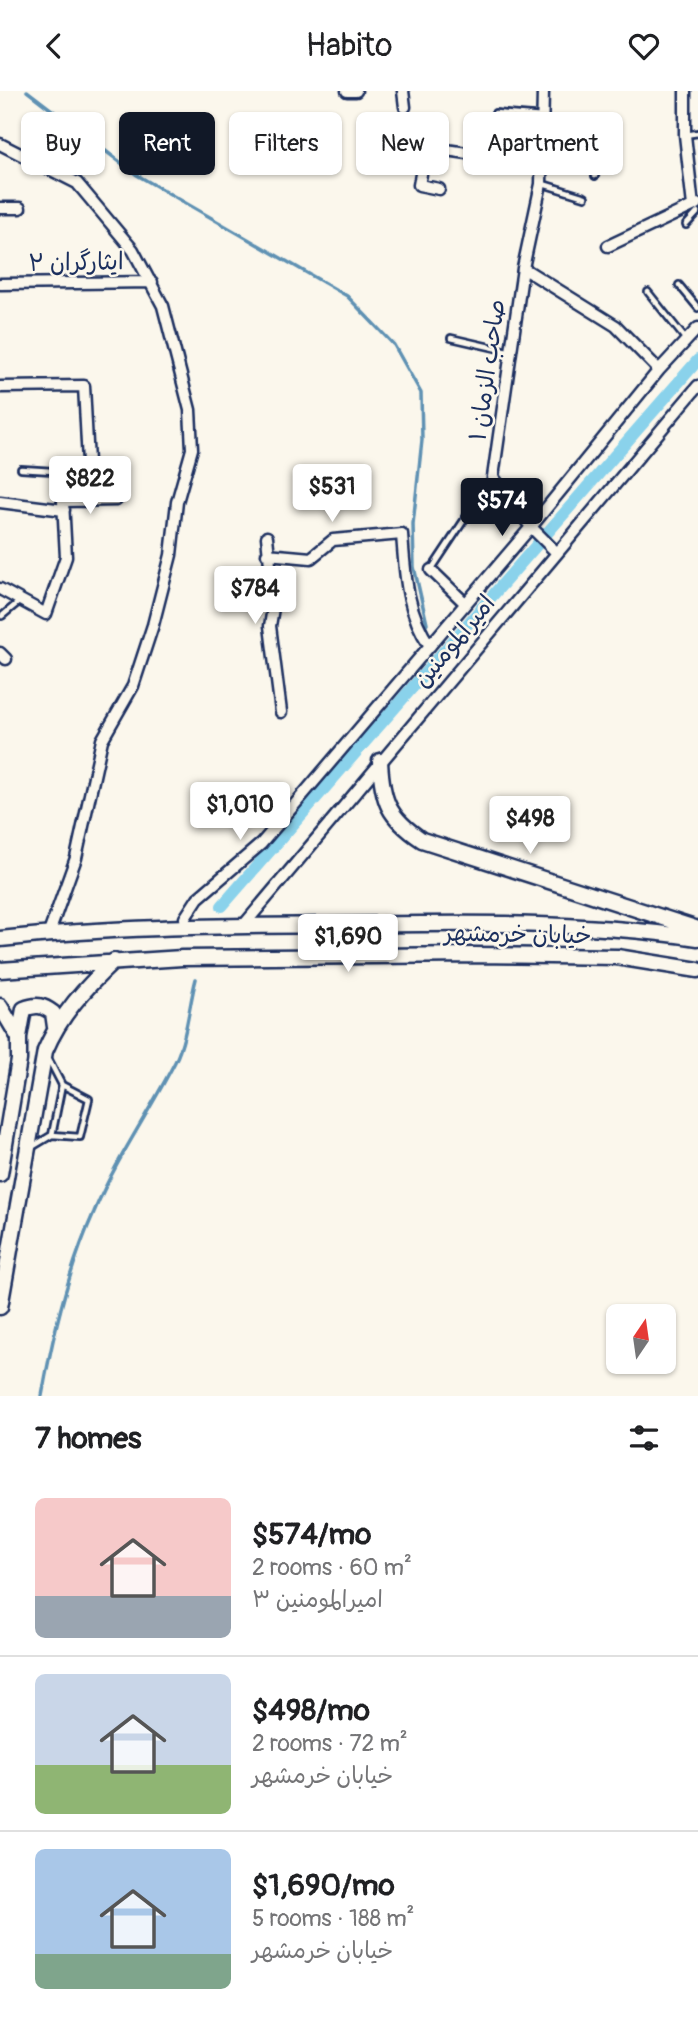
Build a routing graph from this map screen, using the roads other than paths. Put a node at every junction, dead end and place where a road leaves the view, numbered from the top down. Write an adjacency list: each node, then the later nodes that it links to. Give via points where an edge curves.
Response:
1 (347, 91): 2 (street)
2 (356, 91)
3 (403, 91): 6 (street)
4 (543, 91): 7 (street, صاحب الزمان ۱)
5 (685, 91): 9 (street)
6 (405, 107)
7 (543, 112)
8 (698, 132): 9 (lane)
9 (685, 135): 16 (street)
10 (0, 144): 22 (street, via 77,183 133,250)
11 (463, 152): 14 (street, via 426,147 419,185)
12 (541, 175): 13 (street, صاحب الزمان ۱)
13 (541, 184): 15 (lane); 21 (street, صاحب الزمان ۱)
14 (439, 189)
15 (585, 197)
16 (696, 207): 19 (lane); 20 (street)
17 (0, 208): 18 (street)
18 (19, 208)
19 (686, 225)
20 (608, 246)
21 (523, 268): 30 (street, صاحب الزمان ۱); 31 (street, via 616,325)
22 (152, 282): 23 (street, ایثارگران ۲); 55 (street, via 163,306 190,410 192,449 153,625 133,685 102,740 76,858)
23 (0, 284)
24 (679, 285): 26 (lane)
25 (648, 292): 29 (lane)
26 (698, 307)
27 (698, 328): 29 (street)
28 (451, 338): 30 (lane)
29 (687, 341): 31 (street)
30 (513, 352): 35 (street, صاحب الزمان ۱)
31 (659, 370): 40 (street)
32 (698, 386): 42 (street, امیرالمومنین)
33 (0, 387): 37 (street, via 84,386)
34 (20, 468): 39 (lane, via 53,471)
35 (493, 477): 40 (street); 44 (lane)
36 (116, 500): 37 (street)
37 (90, 501): 39 (street)
38 (0, 502): 39 (street)
39 (63, 506): 46 (street, via 64,567 46,614)
40 (531, 527): 42 (street); 47 (street)
41 (267, 537): 43 (street)
42 (556, 552): 51 (street, امیرالمومنین)
43 (267, 554): 49 (street, via 311,558 334,540 402,534 414,620); 50 (street)
44 (431, 570): 47 (street)
45 (0, 589): 46 (street)
46 (21, 600): 48 (lane)
47 (465, 603): 49 (street)
48 (2, 616)
49 (430, 646): 52 (street, via 261,845 198,898 185,918)
50 (281, 712)
51 (380, 761): 53 (street, امیرالمومنین); 54 (main road, via 387,806 400,825 422,840)
52 (186, 925): 53 (main road, خیابان خرمشهر); 55 (main road, خیابان خرمشهر)
53 (243, 926): 56 (main road, خیابان خرمشهر, via 464,923 626,927)
54 (698, 929)
55 (49, 933): 57 (main road, خیابان خرمشهر)
56 (698, 938)
57 (0, 939)
58 (114, 961): 59 (main road, خیابان خرمشهر); 60 (main road, خیابان خرمشهر, via 617,957); 62 (main road)
59 (0, 970)
60 (698, 970)
61 (0, 1006): 63 (main road)
62 (55, 1027): 63 (main road, via 53,1013 35,1005 24,1009 20,1017); 64 (main road)
63 (19, 1038): 68 (main road)
64 (45, 1051): 65 (lane); 67 (main road)
65 (62, 1085): 66 (lane); 66 (lane, via 89,1099 80,1137)
66 (52, 1135): 67 (lane)
67 (28, 1149): 70 (main road)
68 (1, 1157): 69 (main road)
69 (0, 1174)
70 (0, 1307)

